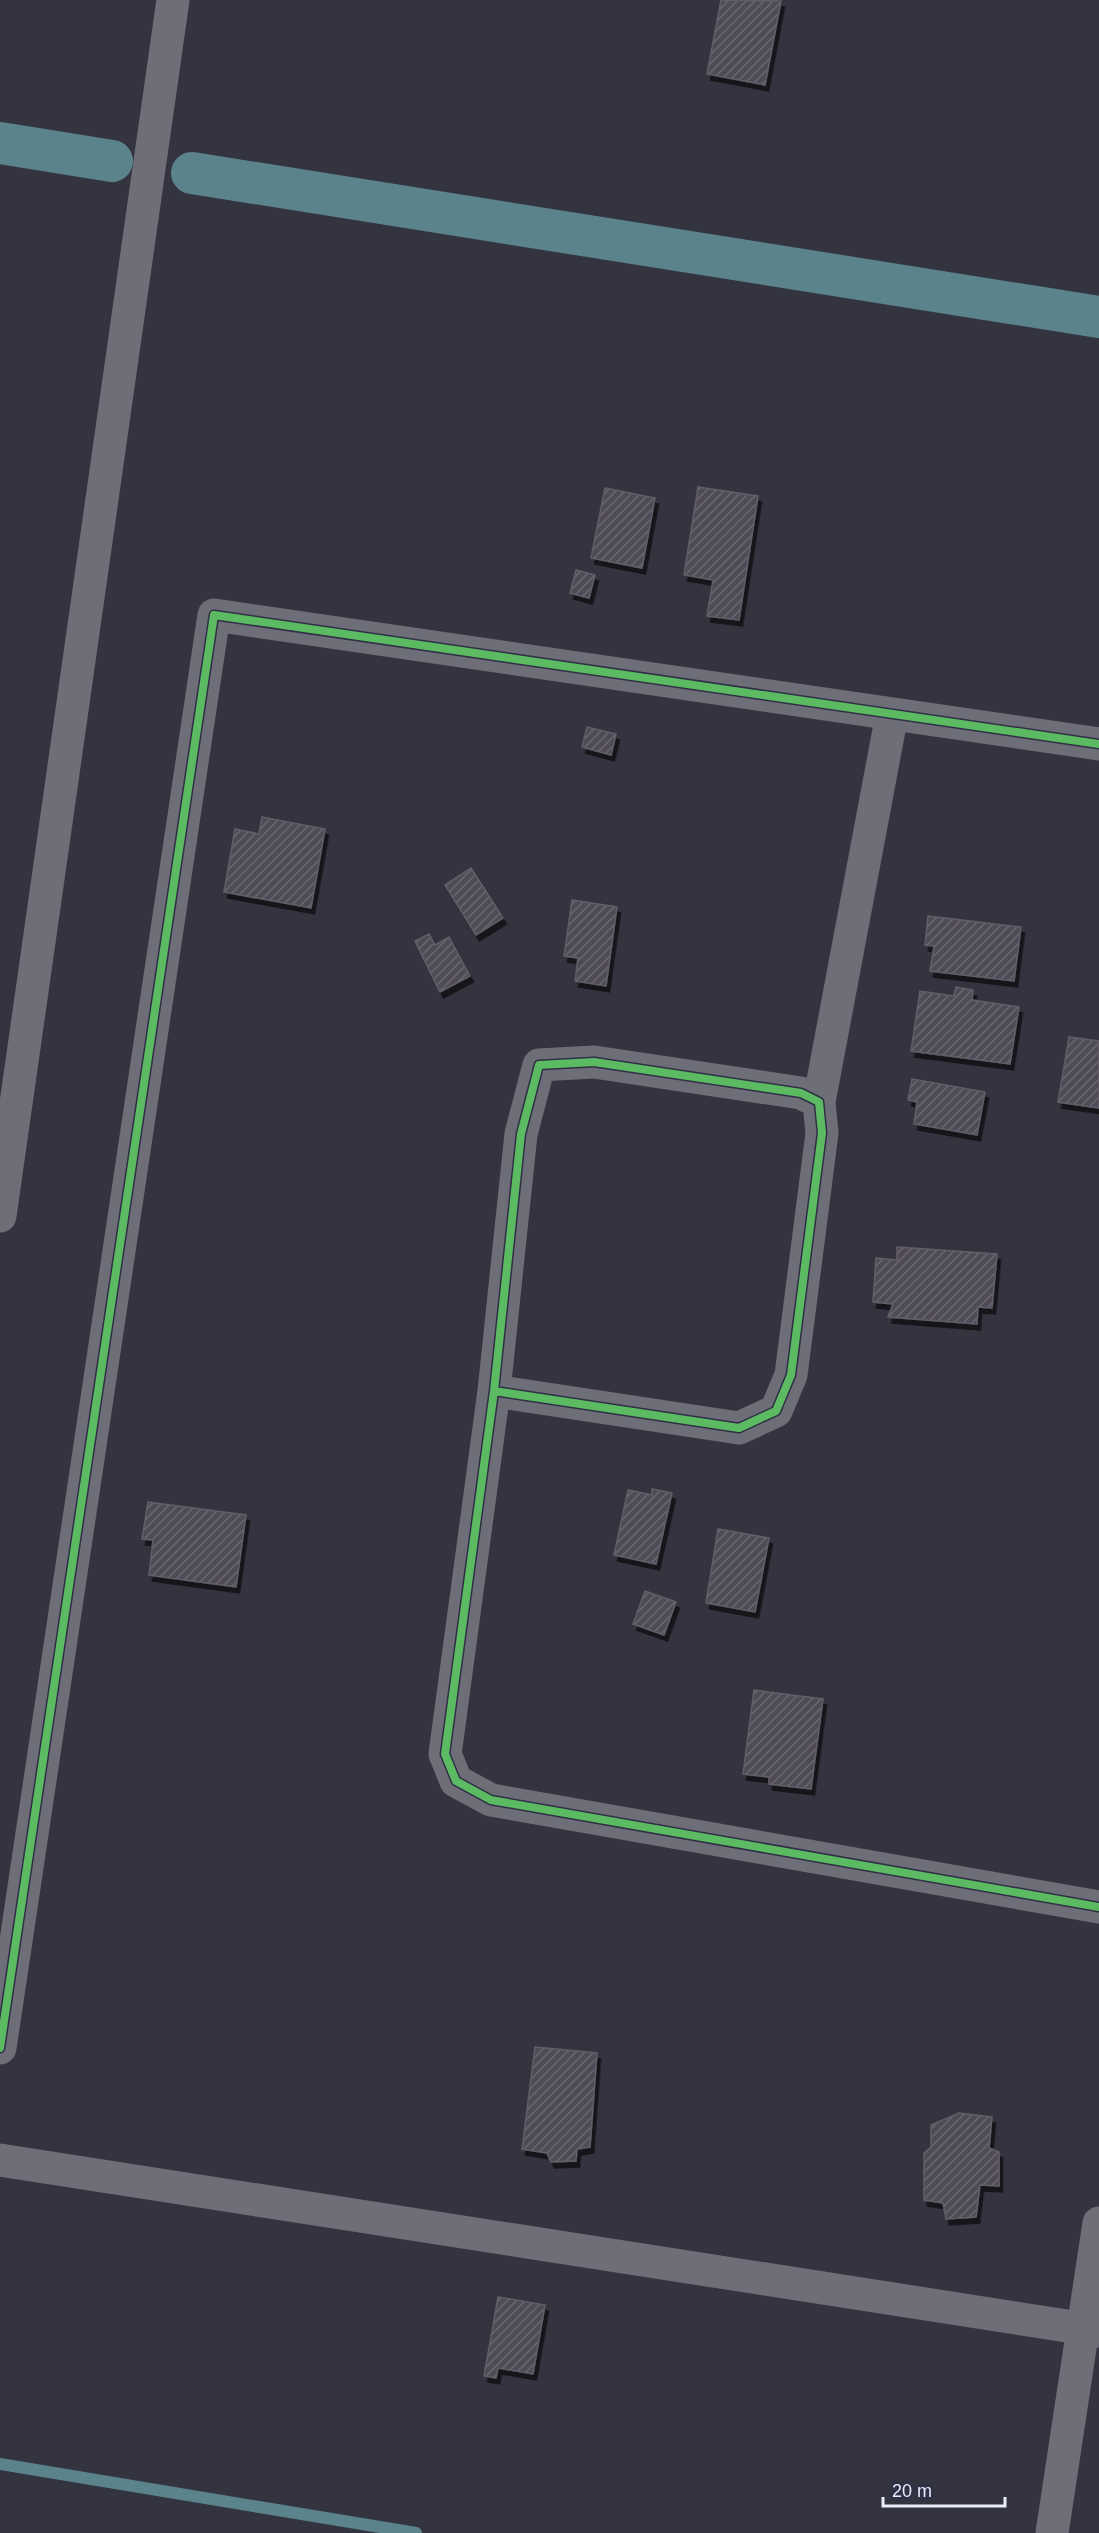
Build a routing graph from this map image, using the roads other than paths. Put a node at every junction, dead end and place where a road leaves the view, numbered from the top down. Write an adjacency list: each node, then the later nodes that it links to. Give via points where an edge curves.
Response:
1 (173, 0): 5 (street)
2 (891, 714): 3 (street); 4 (street); 8 (street, via 214,615)
3 (1099, 744)
4 (819, 1102): 6 (street, via 822,1133 791,1375 776,1410 739,1428); 6 (street, via 801,1093 594,1062 539,1065 522,1134)
5 (0, 1216)
6 (494, 1391): 7 (street, via 445,1754 456,1781 490,1800)
7 (1099, 1907)
8 (0, 2048)
9 (0, 2160): 11 (street)
10 (1099, 2223): 11 (street)
11 (1091, 2330): 12 (street)
12 (1052, 2533)

